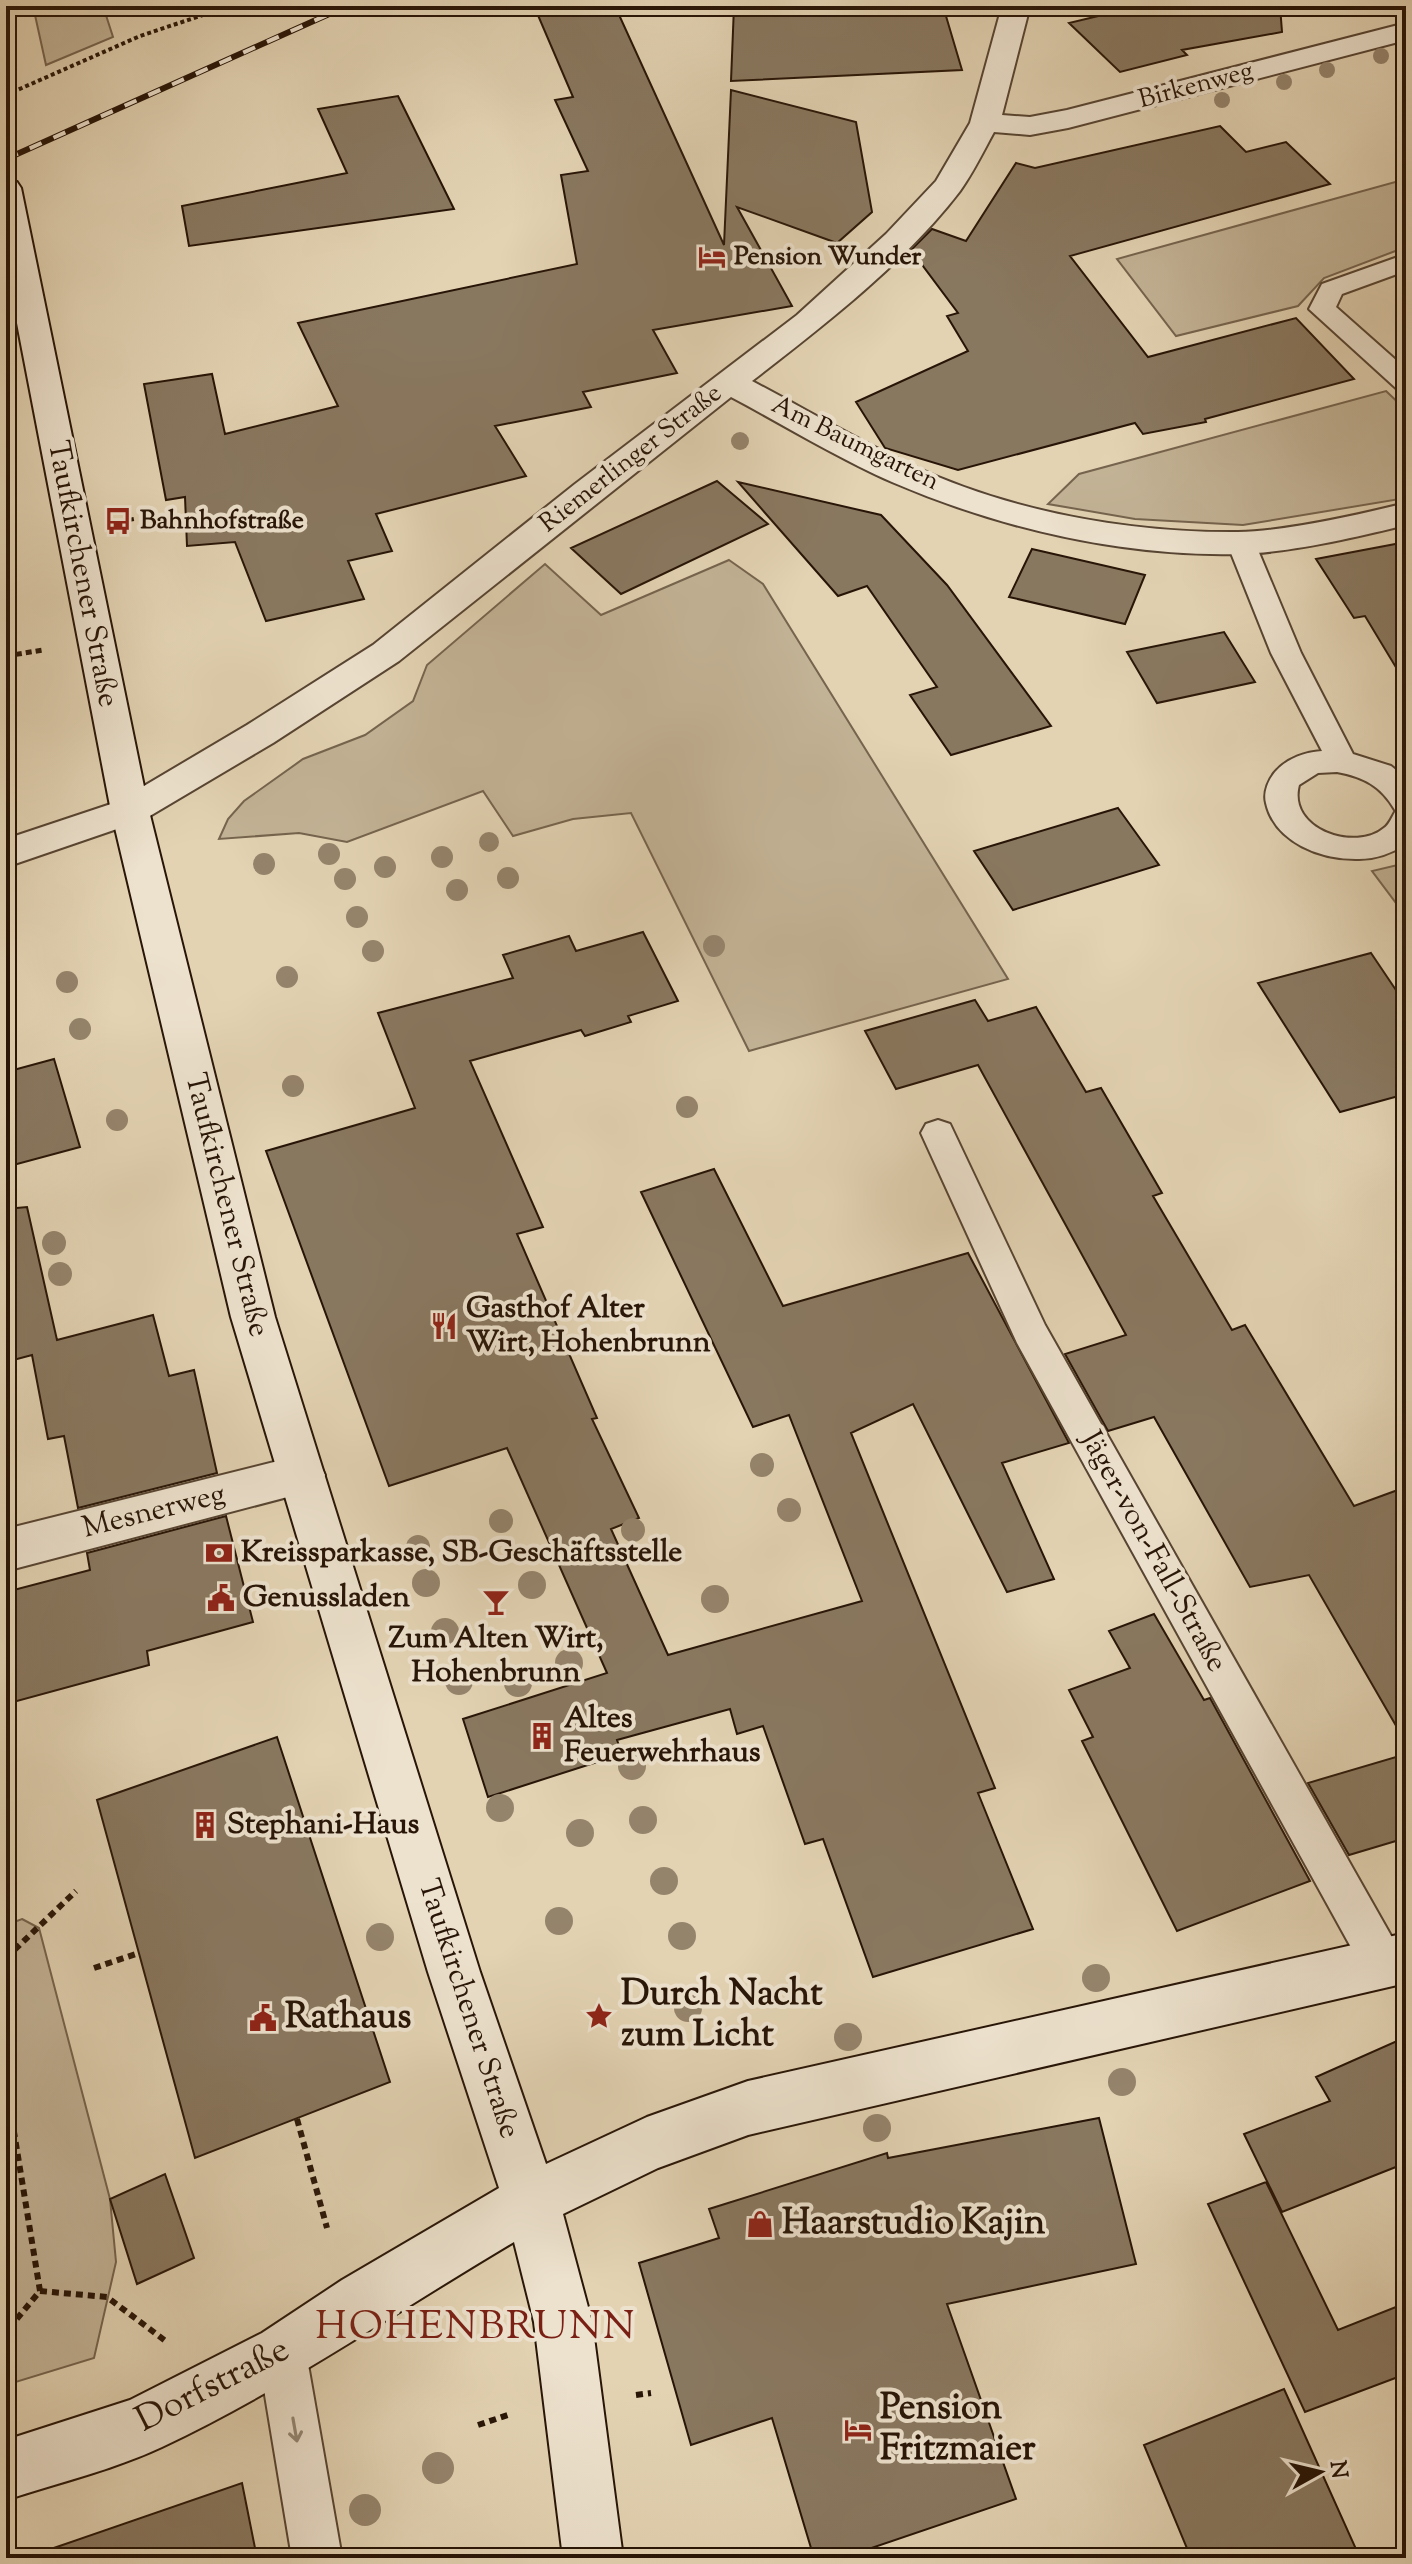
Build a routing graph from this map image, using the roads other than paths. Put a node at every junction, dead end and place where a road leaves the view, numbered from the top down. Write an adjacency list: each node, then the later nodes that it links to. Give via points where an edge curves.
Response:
1 (1016, 6): 3 (street, Riemerlinger Straße)
2 (1406, 31): 3 (street, Birkenweg, via 1068,119 1030,126)
3 (985, 123): 7 (street, Riemerlinger Straße, via 948,186 897,241 808,322)
4 (6, 188): 12 (street, Taufkirchener Straße)
5 (1406, 269): 6 (lane, via 1398,265 1331,289 1322,309)
6 (1405, 372)
7 (730, 383): 9 (street, Am Baumgarten, via 903,474 1010,513 1140,539); 12 (street, Riemerlinger Straße, via 386,653)
8 (1406, 514): 9 (street, Am Baumgarten)
9 (1241, 543): 10 (lane, via 1286,653)
10 (1342, 761): 11 (lane, via 1388,777); 13 (lane, via 1298,769 1284,782 1280,799 1285,816 1299,831 1346,849 1370,847 1391,839)
11 (1406, 802)
12 (130, 811): 14 (street); 16 (street, Taufkirchener Straße, via 253,1317)
13 (1406, 820)
14 (6, 853)
15 (938, 1133): 18 (lane, Jäger-von-Fall-Straße, via 1030,1332)
16 (302, 1475): 17 (street, Mesnerweg); 19 (street, Taufkirchener Straße, via 454,1972)
17 (6, 1550)
18 (1394, 1961): 19 (street, Jäger-von-Fall-Straße, via 748,2108 647,2144)
19 (531, 2200): 20 (street, Dorfstraße); 23 (street, Taufkirchener Straße, via 563,2322)
20 (282, 2353): 21 (street, Dorfstraße, via 141,2426); 22 (lane, one-way to 22)
21 (6, 2470)
22 (317, 2558)
23 (593, 2558)

